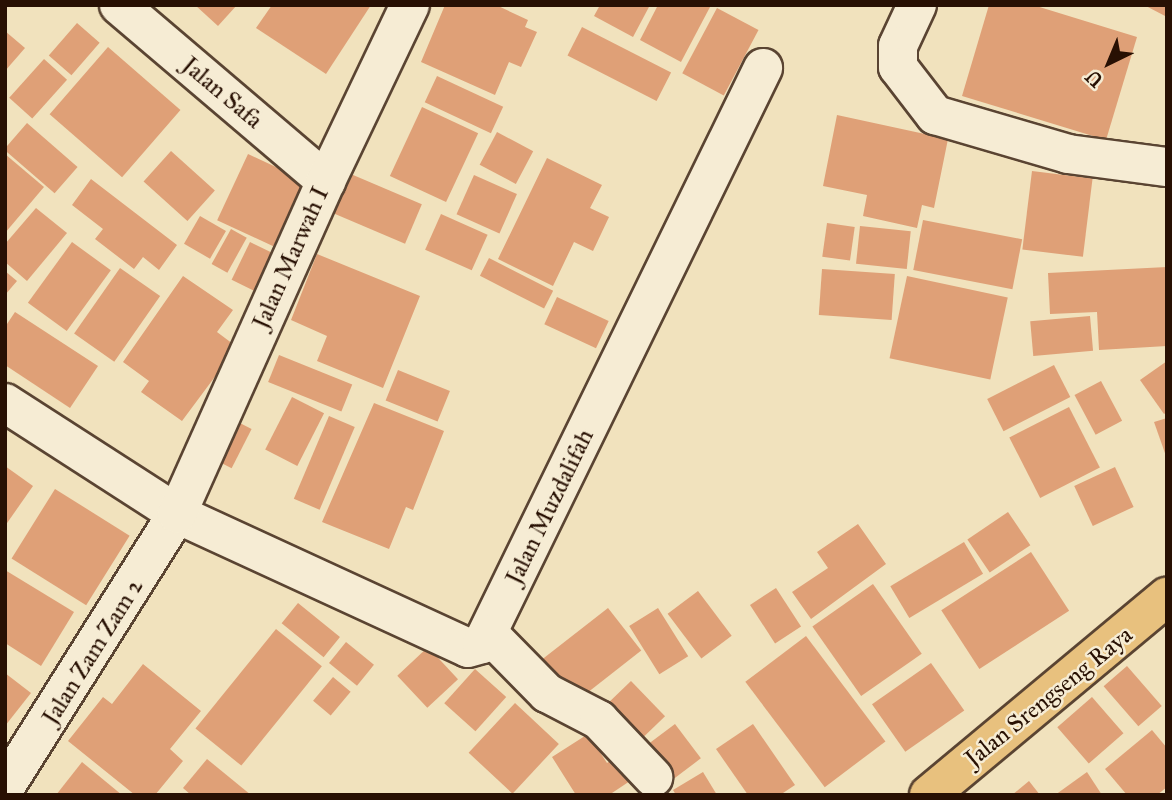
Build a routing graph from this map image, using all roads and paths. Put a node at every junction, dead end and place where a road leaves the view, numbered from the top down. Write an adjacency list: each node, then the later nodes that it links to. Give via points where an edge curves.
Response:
1 (119, 5): 6 (street, Jalan Safa)
2 (410, 5): 6 (street, Jalan Marwah I)
3 (917, 5): 5 (street, via 898,46 898,66 935,115 1068,154)
4 (763, 68): 10 (street, Jalan Muzdalifah)
5 (1167, 167)
6 (326, 181): 8 (street, Jalan Marwah I)
7 (5, 403): 8 (street)
8 (177, 514): 10 (street, via 468,648 482,644); 12 (street, Jalan Zam Zam 2)
9 (1167, 597): 13 (main road, Jalan Srengseng Raya)
10 (489, 634): 11 (street, via 547,693 599,720)
11 (653, 777)
12 (5, 787)
13 (938, 792)

